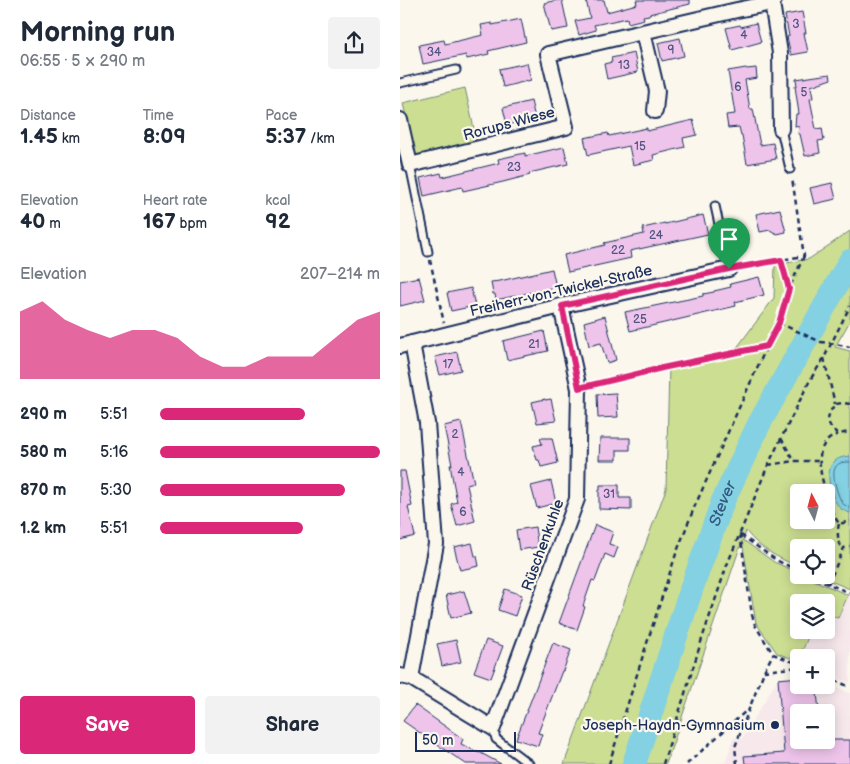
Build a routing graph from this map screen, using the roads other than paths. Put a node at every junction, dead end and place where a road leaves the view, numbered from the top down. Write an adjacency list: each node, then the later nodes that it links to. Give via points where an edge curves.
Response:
1 (773, 2): 2 (street, Rorups Wiese); 7 (street, Rorups Wiese, via 780,53)
2 (644, 32): 5 (street, via 657,91); 8 (street, Rorups Wiese, via 548,54 566,127)
3 (456, 70): 4 (lane)
4 (400, 83)
5 (655, 110)
6 (400, 120): 8 (street)
7 (781, 130): 9 (lane, Rorups Wiese)
8 (410, 165): 11 (lane)
9 (790, 169)
10 (715, 206): 12 (lane)
11 (428, 252)
12 (729, 269): 13 (street, Freiherr-von-Twickel-Straße)
13 (562, 306): 14 (street, Freiherr-von-Twickel-Straße); 16 (street, Rüschenkuhle, via 579,388 577,499)
14 (406, 345): 15 (street, via 427,423 436,544)
15 (405, 677): 16 (street)
16 (493, 728): 17 (lane, via 496,739)
17 (529, 764)

